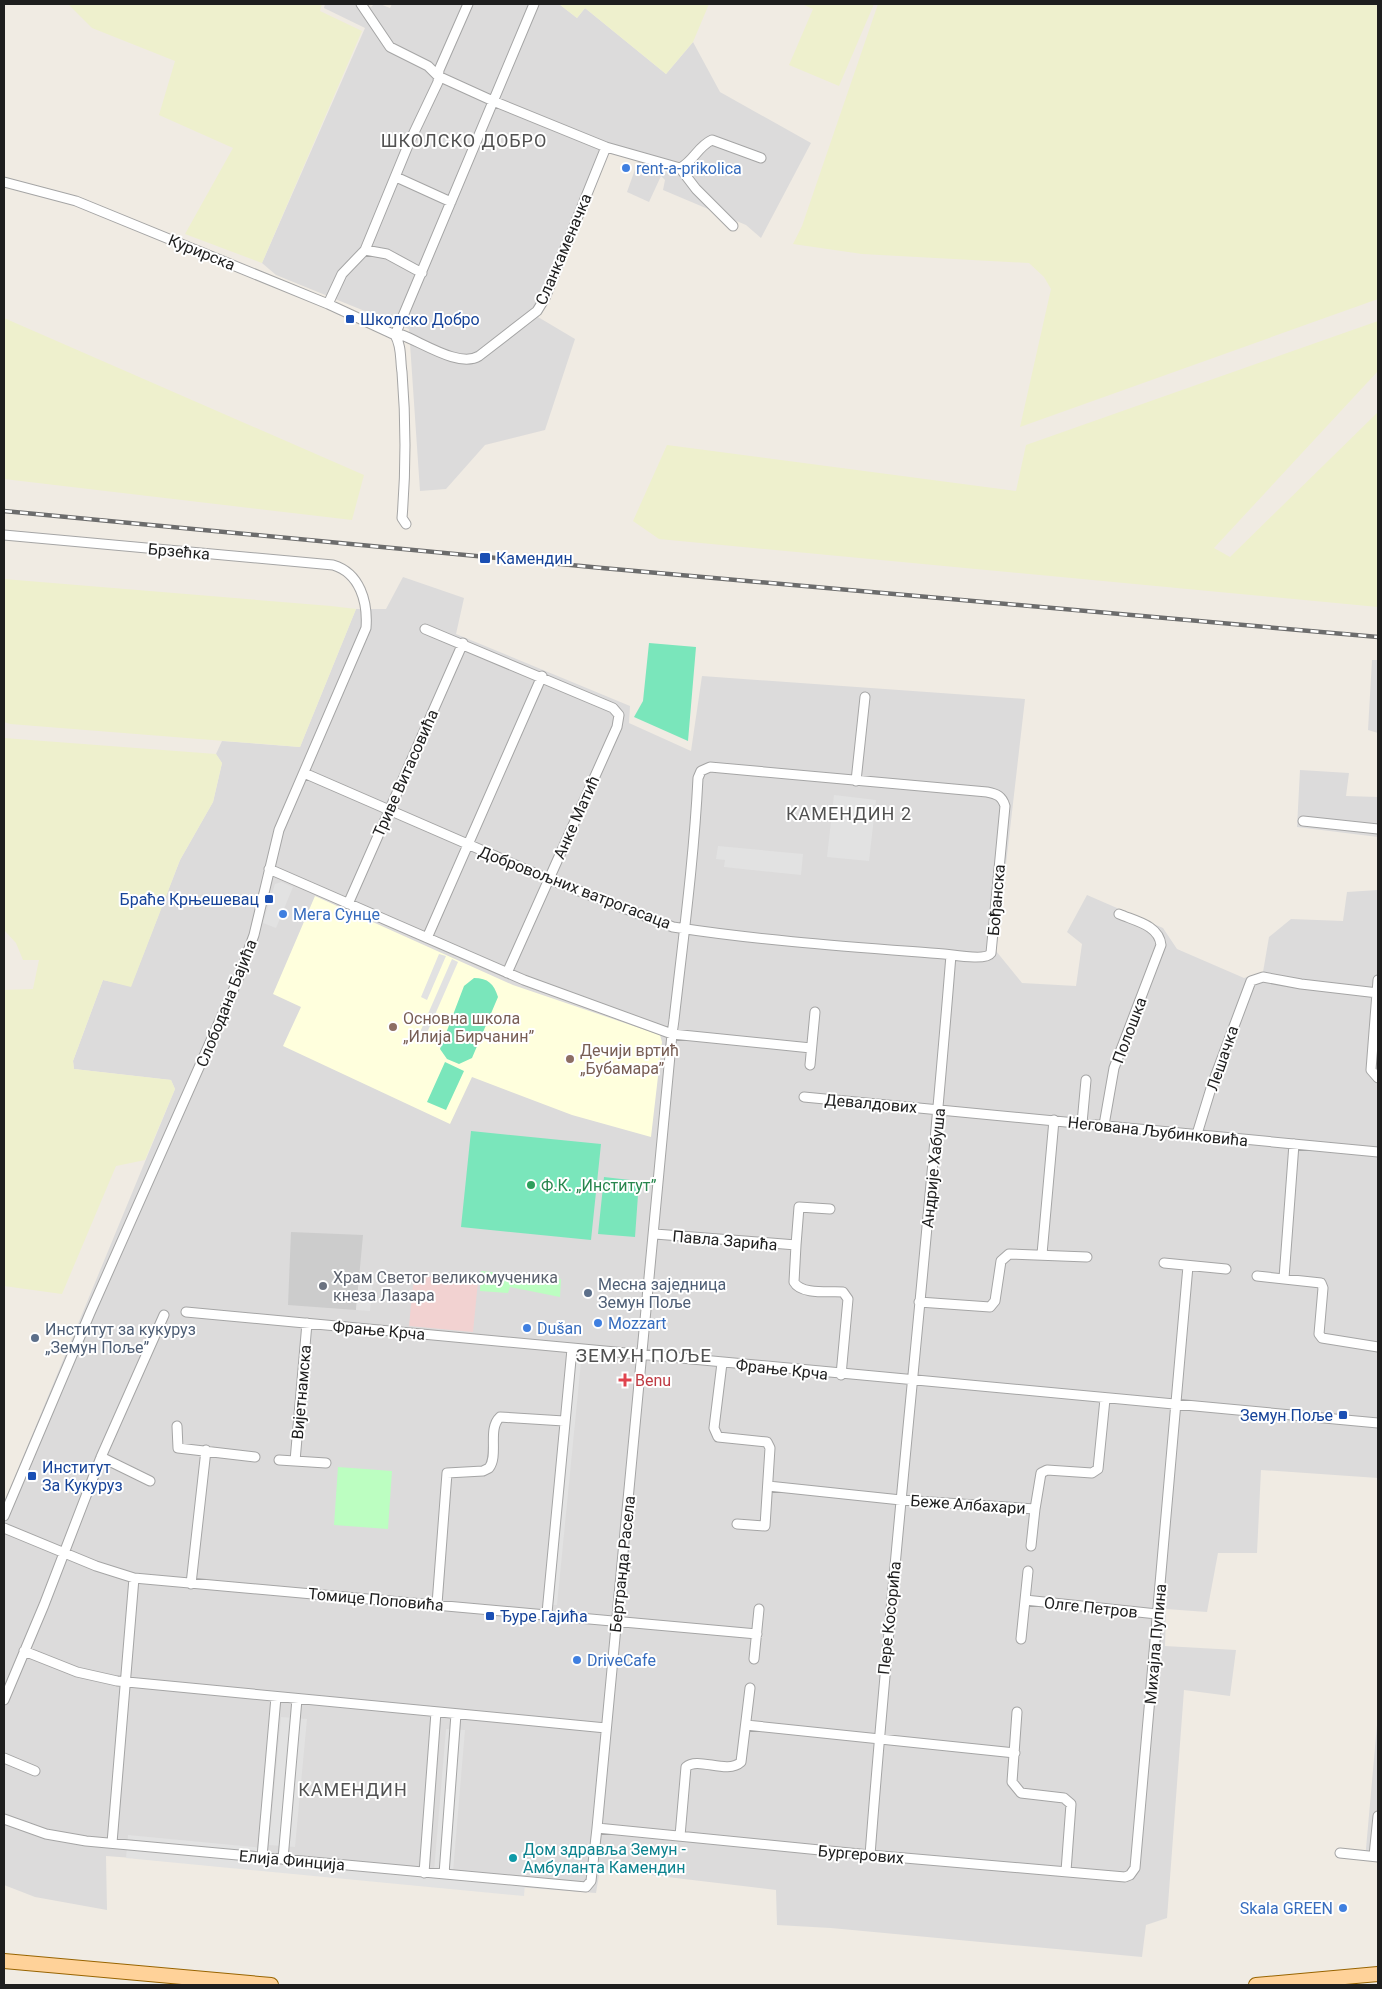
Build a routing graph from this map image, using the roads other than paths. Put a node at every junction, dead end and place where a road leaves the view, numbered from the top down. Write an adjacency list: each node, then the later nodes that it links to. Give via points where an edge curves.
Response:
1 (362, 4): 4 (street, via 390,47 428,66)
2 (468, 4): 4 (street)
3 (534, 4): 5 (street)
4 (438, 76): 5 (street); 9 (street)
5 (493, 101): 6 (street); 11 (street)
6 (606, 147): 8 (street); 16 (street, Сланкаменачка, via 545,298 537,310 479,356 469,360)
7 (761, 158): 8 (street, via 712,140)
8 (680, 168): 12 (street)
9 (396, 177): 11 (street); 13 (street)
10 (4, 182): 15 (street, Курирска, via 76,200)
11 (451, 202): 14 (street)
12 (733, 226)
13 (366, 250): 14 (street, via 386,254); 15 (street, via 342,274)
14 (422, 273): 16 (street)
15 (328, 304): 16 (street, Курирска)
16 (395, 335): 17 (street, via 400,347 405,407 402,518)
17 (406, 524)
18 (4, 535): 19 (street, Брзећка, via 319,562 344,568)
19 (352, 574): 24 (street, Слободана Бајића, via 362,596 366,628)
20 (425, 629): 21 (street)
21 (463, 643): 22 (street); 26 (street, Триве Витасовића)
22 (542, 676): 29 (street); 31 (street, Анке Матић, via 613,708 619,715 617,727)
23 (865, 698): 25 (street)
24 (304, 773): 26 (street, Добровољних ватрогасаца); 30 (street, Слободана Бајића, via 279,830)
25 (856, 781): 34 (street, Бертранда Расела, via 710,767 701,771); 36 (street, Бођанска, via 1000,796 1005,806 992,952 983,957)
26 (389, 810): 29 (street, Добровољних ватрогасаца); 32 (street, Триве Витасовића)
27 (1303, 821): 28 (street)
28 (1378, 829)
29 (468, 845): 31 (street, Добровољних ватрогасаца); 35 (street)
30 (269, 869): 32 (street); 89 (street, Слободана Бајића, via 254,936 236,984 90,1312)
31 (548, 879): 34 (street, Добровољних ватрогасаца); 37 (street, Анке Матић)
32 (348, 904): 35 (street)
33 (1119, 914): 50 (street, Полошка, via 1156,930 1160,937 1160,950 1114,1068)
34 (684, 929): 36 (street, Добровољних ватрогасаца); 41 (street, Бертранда Расела)
35 (427, 938): 37 (street)
36 (951, 955): 47 (street, Андрије Хабуша)
37 (507, 973): 41 (street)
38 (1378, 980): 39 (street)
39 (1378, 993): 44 (street, via 1371,1070); 51 (street, Лешачка, via 1256,977 1249,983)
40 (815, 1012): 42 (street)
41 (672, 1034): 42 (street); 55 (street, Бертранда Расела)
42 (811, 1048): 43 (street)
43 (810, 1065)
44 (1378, 1078)
45 (1086, 1080): 49 (street)
46 (804, 1097): 47 (street, Девалдових)
47 (939, 1109): 48 (street, Негована Љубинковића); 64 (street, Андрије Хабуша)
48 (1054, 1120): 49 (street, Негована Љубинковића); 57 (street)
49 (1082, 1123): 50 (street, Негована Љубинковића)
50 (1104, 1125): 51 (street, Негована Љубинковића)
51 (1197, 1134): 52 (street, Негована Љубинковића)
52 (1294, 1144): 53 (street, Негована Љубинковића); 63 (street)
53 (1378, 1152)
54 (830, 1209): 56 (street, Павла Зарића, via 799,1207)
55 (655, 1234): 56 (street, Павла Зарића); 70 (street, Бертранда Расела)
56 (796, 1245): 72 (street, Павла Зарића, via 796,1286 843,1292 848,1299)
57 (1042, 1254): 58 (street); 64 (street, via 1012,1254 1002,1258 996,1301 990,1307)
58 (1088, 1257)
59 (1164, 1263): 60 (street)
60 (1188, 1266): 61 (street); 75 (street, Михајла Пупина)
61 (1226, 1269)
62 (1257, 1276): 63 (street)
63 (1284, 1278): 68 (street, via 1322,1285 1319,1334 1322,1338)
64 (919, 1302): 73 (street, Андрије Хабуша)
65 (186, 1312): 67 (street, Фрање Крча)
66 (164, 1315): 80 (street)
67 (307, 1323): 69 (street, Фрање Крча); 83 (street, Вијетнамска)
68 (1378, 1347)
69 (572, 1349): 70 (street, Фрање Крча); 76 (street)
70 (642, 1356): 71 (street, Фрање Крча); 102 (street, Бертранда Расела)
71 (722, 1363): 72 (street, Фрање Крча); 86 (street, via 714,1432 718,1437 767,1442 770,1448)
72 (841, 1375): 73 (street, Фрање Крча)
73 (912, 1380): 74 (street, Фрање Крча); 87 (street, Пере Косорића)
74 (1105, 1399): 75 (street, Фрање Крча); 88 (street, Беже Албахари, via 1098,1469 1092,1473 1047,1470 1041,1473)
75 (1175, 1405): 77 (street, Фрање Крча); 101 (street, Михајла Пупина)
76 (564, 1420): 98 (street, via 500,1417 496,1423 488,1468 447,1473); 100 (street)
77 (1378, 1423)
78 (177, 1426): 79 (street, via 178,1448)
79 (206, 1450): 81 (street); 96 (street)
80 (101, 1457): 85 (street); 93 (street)
81 (255, 1457)
82 (279, 1460): 83 (street, Вијетнамска)
83 (295, 1460): 84 (street, Вијетнамска)
84 (326, 1463)
85 (150, 1481)
86 (768, 1486): 87 (street, Беже Албахари); 90 (street, via 764,1526)
87 (901, 1500): 88 (street, Беже Албахари); 117 (street, Пере Косорића)
88 (1035, 1509): 92 (street, Беже Албахари)
89 (4, 1516)
90 (737, 1524)
91 (4, 1528): 93 (street, Томице Поповића)
92 (1031, 1546)
93 (63, 1553): 95 (street, Томице Поповића); 105 (street)
94 (1028, 1571): 97 (street, Олге Петров)
95 (134, 1578): 96 (street, Томице Поповића); 107 (street)
96 (191, 1584): 98 (street, Томице Поповића)
97 (1025, 1600): 101 (street, Олге Петров); 104 (street, Олге Петров)
98 (437, 1604): 100 (street, Томице Поповића)
99 (759, 1609): 103 (street)
100 (547, 1614): 102 (street, Томице Поповића)
101 (1157, 1614): 134 (street, Михајла Пупина, via 1135,1868)
102 (616, 1622): 103 (street, Томице Поповића); 116 (street, Бертранда Расела)
103 (757, 1634): 106 (street)
104 (1021, 1639)
105 (24, 1652): 107 (street, via 85,1674); 111 (street)
106 (754, 1659)
107 (126, 1682): 109 (street); 125 (street)
108 (750, 1688): 115 (street)
109 (276, 1697): 110 (street); 128 (street)
110 (297, 1699): 112 (street); 130 (street)
111 (4, 1700)
112 (436, 1712): 114 (street); 132 (street)
113 (1017, 1712): 118 (street)
114 (456, 1714): 116 (street); 133 (street)
115 (746, 1725): 117 (street); 124 (street, via 742,1760 738,1765 692,1764 686,1767)
116 (606, 1728): 123 (street, Бертранда Расела)
117 (879, 1739): 118 (street); 127 (street, Пере Косорића)
118 (1014, 1753): 131 (street, via 1012,1782 1018,1791 1064,1798 1071,1804)
119 (4, 1758): 120 (street)
120 (35, 1771)
121 (1378, 1816): 129 (street)
122 (4, 1819): 125 (street, Елија Финција, via 46,1834)
123 (597, 1828): 124 (street, Бургерових); 135 (street, Бертранда Расела, via 591,1880)
124 (680, 1836): 127 (street, Бургерових)
125 (112, 1843): 128 (street, Елија Финција)
126 (1340, 1853): 129 (street)
127 (870, 1855): 131 (street, Бургерових)
128 (262, 1857): 130 (street, Елија Финција)
129 (1376, 1857)
130 (282, 1859): 132 (street, Елија Финција)
131 (1066, 1871): 134 (street, Бургерових)
132 (424, 1873): 133 (street, Елија Финција)
133 (444, 1874): 135 (street, Елија Финција)
134 (1125, 1877)
135 (583, 1888)
136 (4, 1961): 138 (main road)
137 (1378, 1974): 139 (main road)
138 (271, 1985)
139 (1256, 1985)

